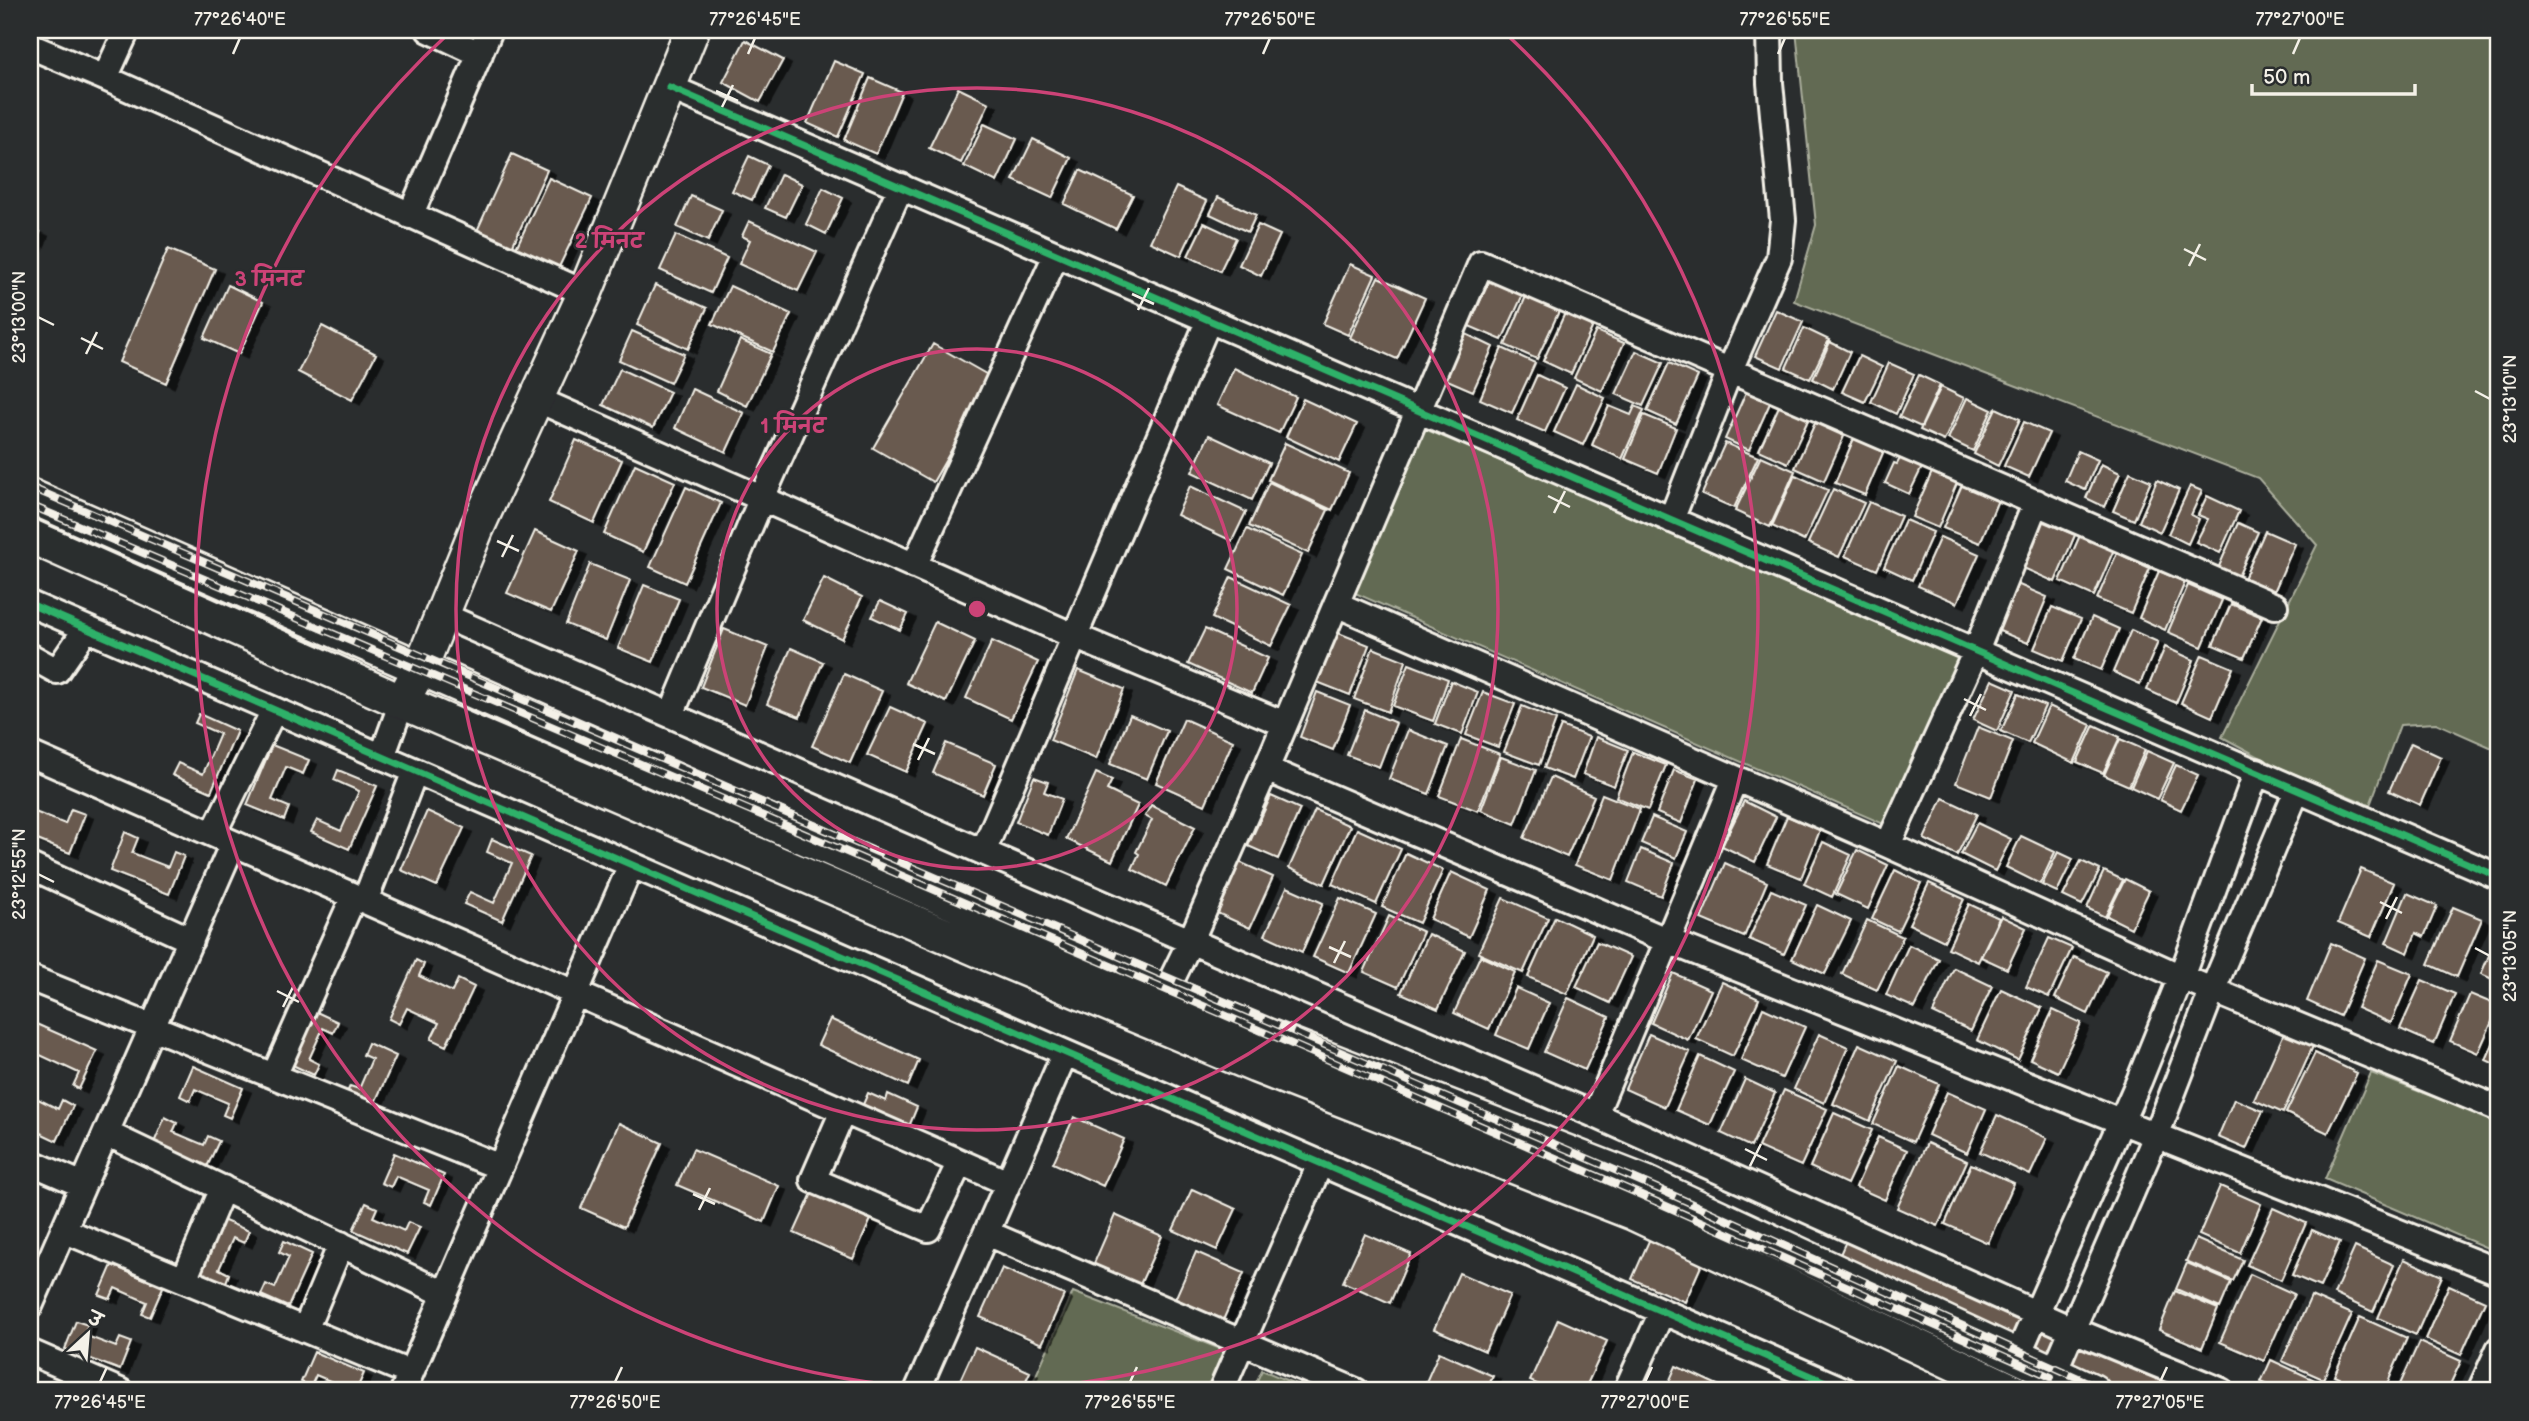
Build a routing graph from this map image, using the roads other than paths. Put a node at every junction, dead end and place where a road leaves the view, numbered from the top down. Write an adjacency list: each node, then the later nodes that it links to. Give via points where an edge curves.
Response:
1 (127, 30): 8 (street)
2 (429, 30): 7 (street)
3 (490, 30): 7 (street)
4 (692, 30): 9 (main road)
5 (1769, 30): 15 (street, via 1783,220 1779,258)
6 (30, 46): 8 (street)
7 (480, 54): 11 (street)
8 (105, 78): 11 (street)
9 (668, 87): 10 (street); 13 (main road)
10 (901, 186): 12 (street); 19 (street)
11 (410, 216): 13 (street)
12 (1056, 255): 14 (street); 23 (street)
13 (585, 293): 16 (main road)
14 (1208, 321): 17 (street); 29 (street)
15 (1730, 370): 17 (street, via 1481,263); 20 (street); 21 (street)
16 (536, 399): 19 (street); 27 (main road)
17 (1419, 410): 21 (street); 25 (street)
18 (30, 496): 32 (main road)
19 (761, 500): 23 (street); 35 (street)
20 (2036, 502): 26 (street); 30 (street)
21 (1671, 520): 30 (street)
22 (30, 536): 33 (main road)
23 (914, 566): 29 (street)
24 (30, 604): 28 (street)
25 (1336, 604): 36 (street); 42 (street)
26 (2275, 606)
27 (442, 615): 32 (main road); 35 (street)
28 (86, 629): 31 (street, via 57,671); 34 (street)
29 (1074, 636): 36 (street); 46 (street)
30 (1976, 651): 41 (street); 45 (street)
31 (30, 656)
32 (420, 669): 33 (main road); 58 (main road)
33 (402, 702): 38 (street); 98 (main road, via 1256,1066 1633,1213)
34 (274, 710): 38 (street); 44 (street)
35 (671, 715): 46 (street)
36 (1285, 724): 39 (street)
37 (30, 754): 44 (street)
38 (382, 757): 40 (street)
39 (1266, 769): 52 (street); 53 (street)
40 (415, 771): 47 (street); 50 (street)
41 (2257, 771): 43 (street); 54 (street)
42 (1735, 779): 45 (street); 53 (street)
43 (2297, 790): 49 (street); 56 (street)
44 (223, 839): 50 (street); 51 (street)
45 (1888, 845): 54 (street)
46 (983, 852): 52 (street)
47 (631, 865): 57 (street); 60 (street)
48 (30, 866): 51 (street)
49 (2499, 877)
50 (359, 898): 57 (street); 61 (street)
51 (191, 940): 59 (street)
52 (1191, 940): 58 (street); 64 (street)
53 (1666, 940): 64 (street); 65 (street)
54 (2181, 977): 56 (street); 65 (street)
55 (30, 978): 59 (street)
56 (2213, 989): 62 (street); 67 (street)
57 (575, 993): 63 (street); 71 (street)
58 (1165, 993): 89 (main road, via 1646,1183)
59 (152, 1027): 61 (street); 66 (street)
60 (1065, 1053): 70 (street); 72 (street)
61 (274, 1076): 71 (street)
62 (2499, 1109)
63 (843, 1111): 69 (street); 69 (street, via 813,1180 826,1186 928,1229)
64 (1595, 1115): 83 (street)
65 (2120, 1122): 67 (street); 83 (street)
66 (106, 1133): 73 (street); 74 (street)
67 (2156, 1136): 78 (street); 84 (street)
68 (30, 1162): 73 (street)
69 (960, 1162): 72 (street)
70 (1320, 1164): 82 (street); 86 (street)
71 (500, 1167): 80 (street)
72 (1008, 1184): 76 (street)
73 (83, 1185): 75 (street)
74 (223, 1188): 77 (street); 79 (street)
75 (63, 1230): 79 (street); 81 (street)
76 (986, 1233): 86 (street); 93 (street)
77 (341, 1244): 80 (street); 85 (street)
78 (2499, 1272)
79 (184, 1280): 85 (street)
80 (445, 1294): 91 (street)
81 (30, 1306)
82 (1662, 1312): 96 (street); 97 (street)
83 (2036, 1313): 84 (street); 89 (street)
84 (2071, 1329): 90 (street); 100 (street)
85 (305, 1330): 91 (street)
86 (1242, 1343): 94 (street); 95 (street)
87 (2499, 1349): 101 (street)
88 (30, 1352): 92 (street)
89 (2017, 1357): 90 (main road)
90 (2053, 1374): 99 (main road)
91 (407, 1382)
92 (120, 1391)
93 (917, 1391)
94 (1221, 1391)
95 (1356, 1391)
96 (1626, 1391)
97 (1846, 1391)
98 (2013, 1391)
99 (2093, 1391)
100 (2222, 1391)
101 (2480, 1391)

